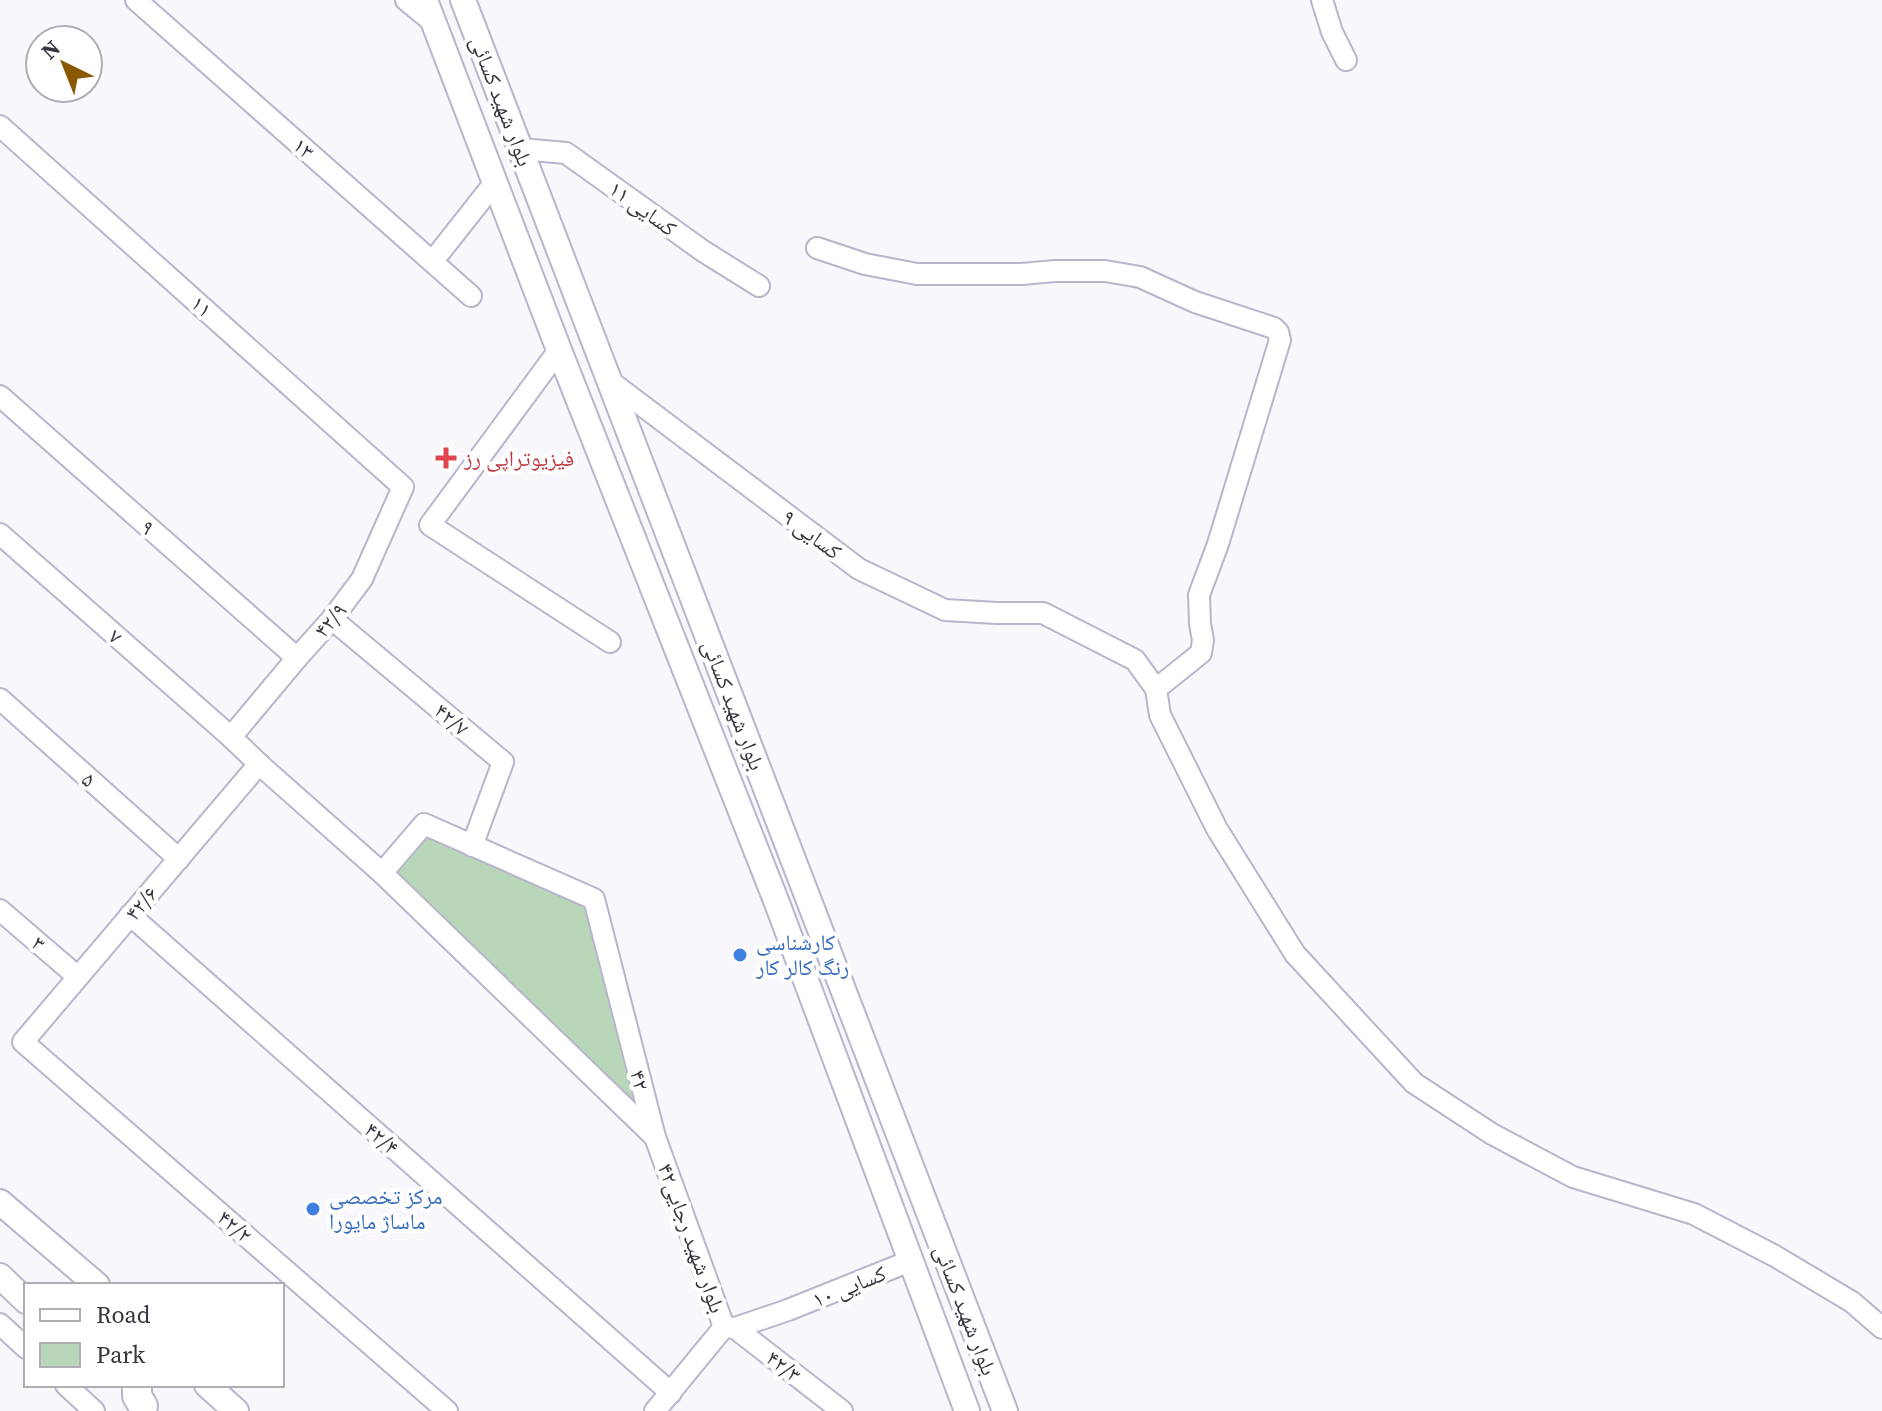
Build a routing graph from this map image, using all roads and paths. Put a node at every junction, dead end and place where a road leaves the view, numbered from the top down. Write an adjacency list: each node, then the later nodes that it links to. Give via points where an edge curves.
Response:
1 (136, 0): 13 (street, ۱۳)
2 (406, 0): 5 (street)
3 (463, 0): 8 (main road, بلوار شهید کسائی)
4 (1322, 0): 6 (street)
5 (429, 11): 9 (main road, بلوار شهید کسائی)
6 (1346, 60)
7 (0, 126): 17 (street, ۱۱)
8 (521, 149): 12 (street, ۱۱ کسایی, via 566,153); 15 (main road, بلوار شهید کسائی)
9 (496, 181): 11 (street); 14 (main road, بلوار شهید کسائی)
10 (817, 248): 22 (street, via 917,274 1105,271 1140,277 1278,332 1280,340 1199,595 1201,653)
11 (440, 252)
12 (759, 286)
13 (471, 296)
14 (559, 350): 20 (street, via 430,525); 30 (main road, بلوار شهید کسائی)
15 (611, 382): 22 (street, ۹ کسایی, via 859,569 945,610 1043,613 1135,660); 29 (main road, بلوار شهید کسائی)
16 (0, 396): 21 (street, ۹)
17 (403, 487): 19 (street, ۴۲/۹, via 362,579)
18 (0, 534): 24 (street, ۷)
19 (332, 619): 21 (street, ۴۲/۹); 26 (street, ۴۲/۷, via 503,762)
20 (610, 642)
21 (297, 658): 24 (street, ۴۲/۹)
22 (1156, 689): 43 (street, via 1160,715 1217,829 1295,954 1414,1083 1492,1134 1573,1177 1694,1214 1775,1256 1852,1302)
23 (0, 699): 27 (street, ۵)
24 (231, 737): 25 (street, ۴۲)
25 (259, 764): 27 (street, ۴۲/۶); 28 (street, ۴۲)
26 (472, 846): 28 (street, ۴۲, via 424,824); 35 (street, ۴۲, via 594,899)
27 (179, 859): 32 (street, ۴۲/۶)
28 (382, 873): 35 (street, ۴۲)
29 (805, 892): 30 (main road); 56 (main road, بلوار شهید کسائی)
30 (777, 903): 37 (main road, بلوار شهید کسائی)
31 (0, 910): 33 (street, ۳)
32 (130, 915): 33 (street, ۴۲/۶); 48 (street, ۴۲/۴)
33 (78, 977): 34 (street, ۴۲/۶)
34 (23, 1042): 52 (street, ۴۲/۲)
35 (655, 1137): 42 (street, بلوار شهید رجایی۴۲)
36 (0, 1202): 39 (main road)
37 (910, 1261): 42 (street, ۱۰ کسایی, via 788,1310); 55 (main road, بلوار شهید کسائی)
38 (0, 1276): 40 (main road)
39 (95, 1283)
40 (24, 1299)
41 (0, 1324): 44 (street)
42 (730, 1327): 48 (street, بلوار شهید رجایی۴۲); 54 (street, ۴۲/۳)
43 (1882, 1328)
44 (24, 1346)
45 (68, 1387): 50 (street)
46 (122, 1387): 49 (main road)
47 (209, 1387): 51 (main road)
48 (671, 1393): 53 (street, بلوار شهید رجایی۴۲)
49 (143, 1401)
50 (94, 1411)
51 (236, 1411)
52 (447, 1411)
53 (655, 1411)
54 (842, 1411)
55 (967, 1411)
56 (1005, 1411)

